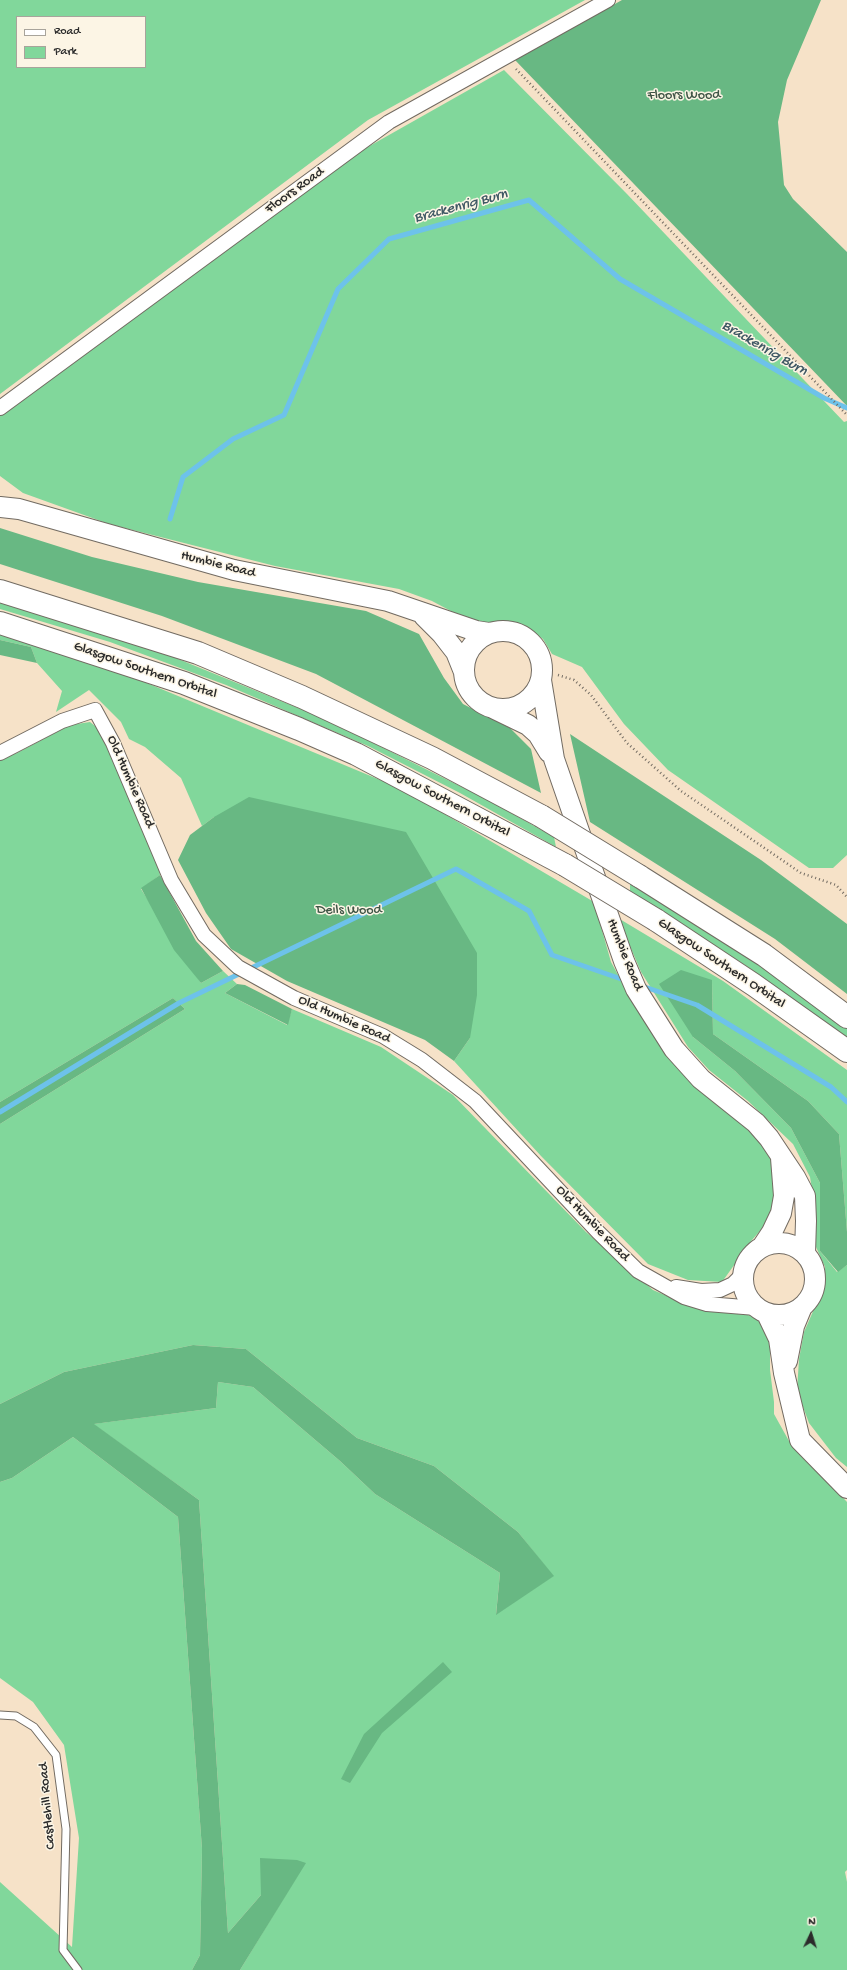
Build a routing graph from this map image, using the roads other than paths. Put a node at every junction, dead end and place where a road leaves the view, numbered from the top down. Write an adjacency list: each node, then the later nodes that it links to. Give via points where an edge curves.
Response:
1 (608, 0): 2 (street, Floors Road, via 389,122)
2 (0, 408)
3 (0, 493): 4 (street, Humbie Road)
4 (10, 508): 6 (street, Humbie Road, via 234,570 388,601)
5 (0, 591): 14 (highway, Glasgow Southern Orbital, bridge, via 198,653 302,696 432,758 541,816 639,876 764,955)
6 (419, 613): 8 (street, Humbie Road); 9 (street, Humbie Road, via 447,640 456,652)
7 (0, 623): 15 (highway, Glasgow Southern Orbital, bridge, via 184,684 356,754 565,865 656,920)
8 (489, 633): 9 (street, via 469,649); 10 (street, via 503,631 518,634 529,640 538,653)
9 (464, 672): 11 (street, via 472,694)
10 (541, 676): 11 (street, via 535,692 523,703 510,708); 13 (street, Humbie Road)
11 (490, 706): 13 (street, Humbie Road, via 528,725 538,734)
12 (0, 753): 20 (street, Old Humbie Road, via 62,721 95,710 135,792 171,880 204,935 238,967 294,998 383,1036 422,1060 475,1101 598,1232 638,1271)
13 (554, 759): 16 (street, Humbie Road, via 636,989 674,1049 701,1079 756,1123)
14 (847, 1017)
15 (847, 1051)
16 (780, 1154): 17 (street, Humbie Road, via 784,1196 782,1207 772,1232); 18 (street, Humbie Road, via 804,1196)
17 (762, 1247): 18 (street, via 773,1243 785,1243 796,1246); 19 (street, Humbie Road, via 746,1263)
18 (805, 1253): 21 (street, via 812,1262 816,1282 813,1293)
19 (743, 1274): 20 (street, Humbie Road, via 734,1284 720,1290 701,1291); 22 (street, via 745,1293)
20 (660, 1284): 22 (street, via 707,1304)
21 (801, 1309): 22 (street, via 778,1316); 23 (street, via 794,1326)
22 (762, 1311): 23 (street, via 778,1339)
23 (784, 1373): 24 (street, via 800,1440)
24 (847, 1488)
25 (0, 1715): 26 (lane, Castlehill Road, via 16,1716 34,1727 56,1755 66,1829 63,1950)
26 (78, 1970)

